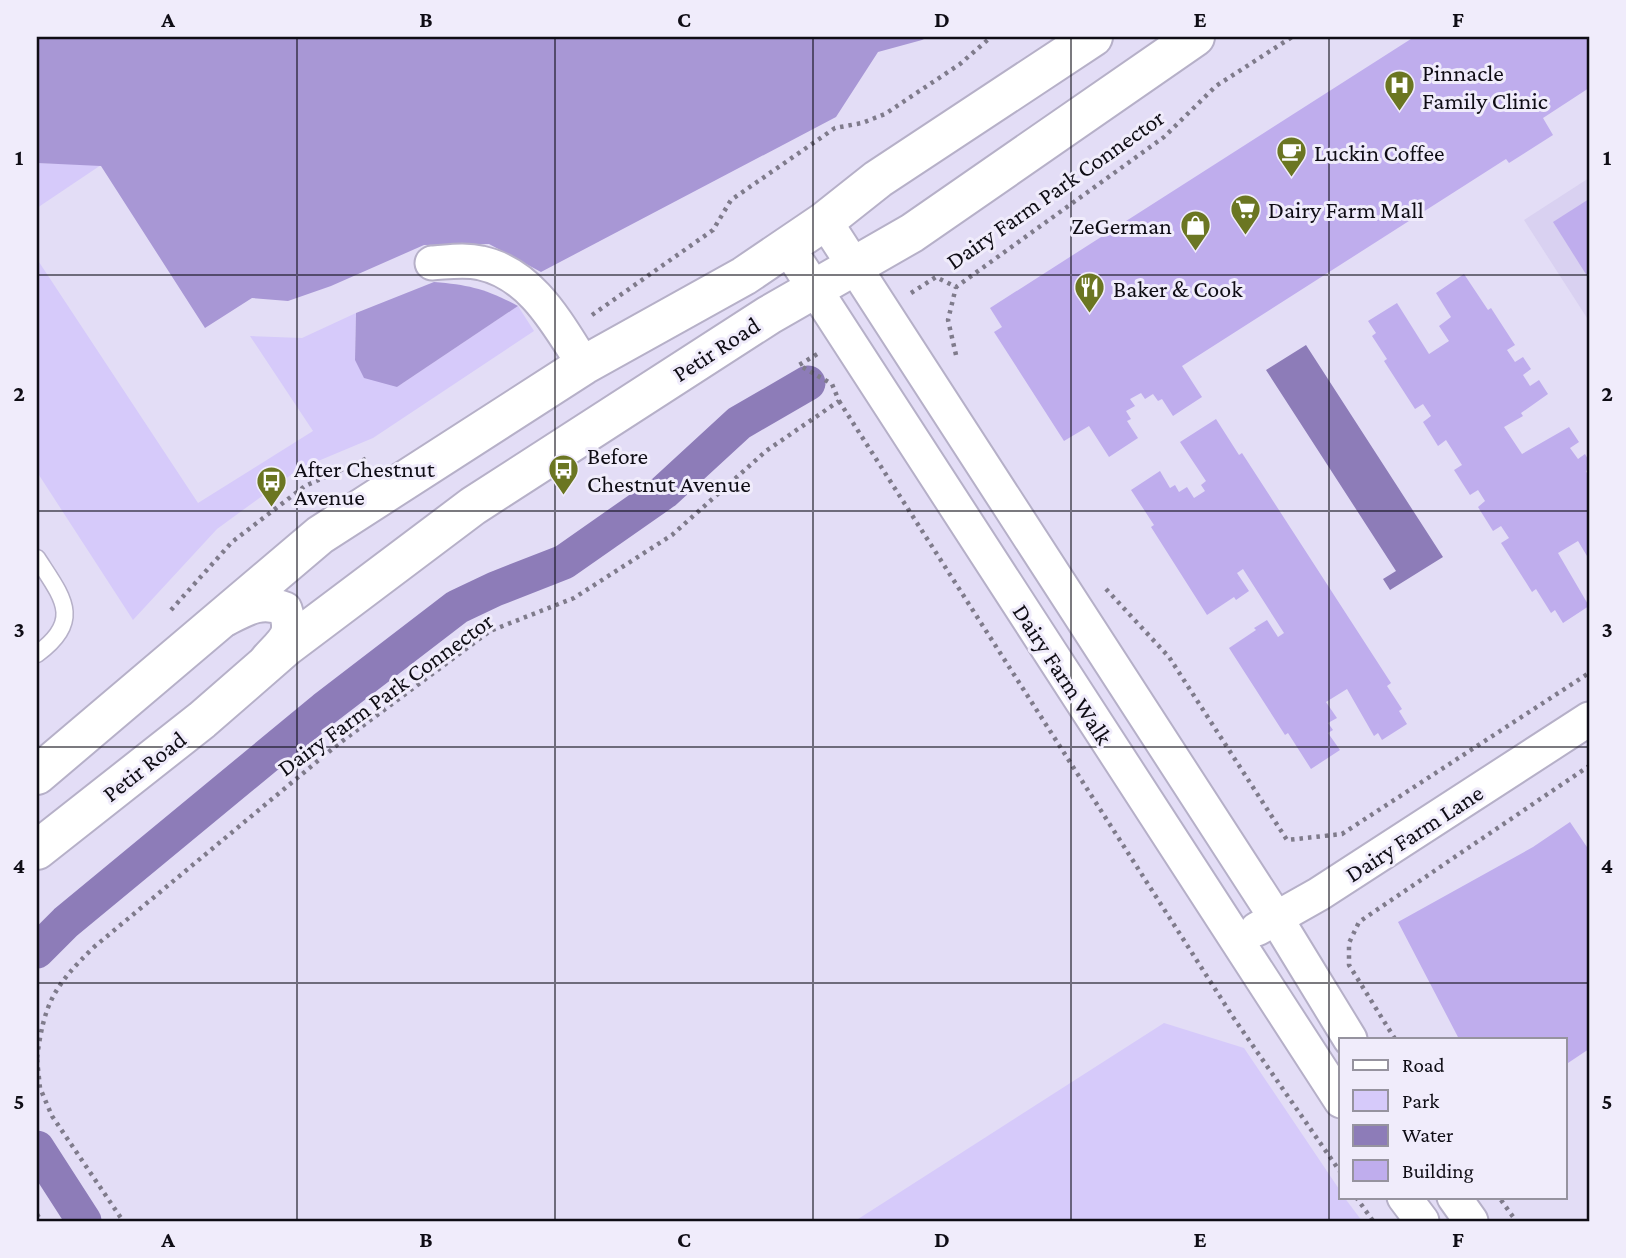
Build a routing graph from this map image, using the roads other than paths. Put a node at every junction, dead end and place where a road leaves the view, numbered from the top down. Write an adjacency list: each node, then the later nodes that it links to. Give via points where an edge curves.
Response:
1 (1093, 37): 3 (main road, Petir Road, via 877,179)
2 (1195, 37): 6 (main road, Petir Road, via 912,233)
3 (825, 221): 4 (main road, Petir Road); 6 (street, Dairy Farm Walk)
4 (787, 246): 7 (street, Dairy Farm Walk); 8 (main road, Petir Road, via 744,276)
5 (432, 262): 8 (street, via 482,263 526,286 546,307)
6 (854, 266): 7 (main road, Petir Road); 16 (street, Dairy Farm Walk)
7 (814, 290): 12 (main road, Petir Road, via 472,506); 17 (street, Dairy Farm Walk)
8 (584, 365): 10 (main road, Petir Road, via 320,535)
9 (37, 558): 11 (lane, via 61,595 65,617 61,632)
10 (212, 626): 12 (street, Petir Road, via 251,606 272,603 285,609 290,625 285,640); 14 (main road, Petir Road)
11 (37, 654)
12 (249, 679): 15 (main road, Petir Road)
13 (1589, 719): 16 (street, Dairy Farm Lane)
14 (37, 775)
15 (37, 850)
16 (1276, 918): 17 (street, Dairy Farm Lane); 18 (street, Dairy Farm Walk)
17 (1237, 941): 19 (street, Dairy Farm Walk)
18 (1349, 1038)
19 (1339, 1098)
20 (1405, 1198): 22 (street)
21 (1455, 1198): 23 (street)
22 (1422, 1221)
23 (1471, 1221)

